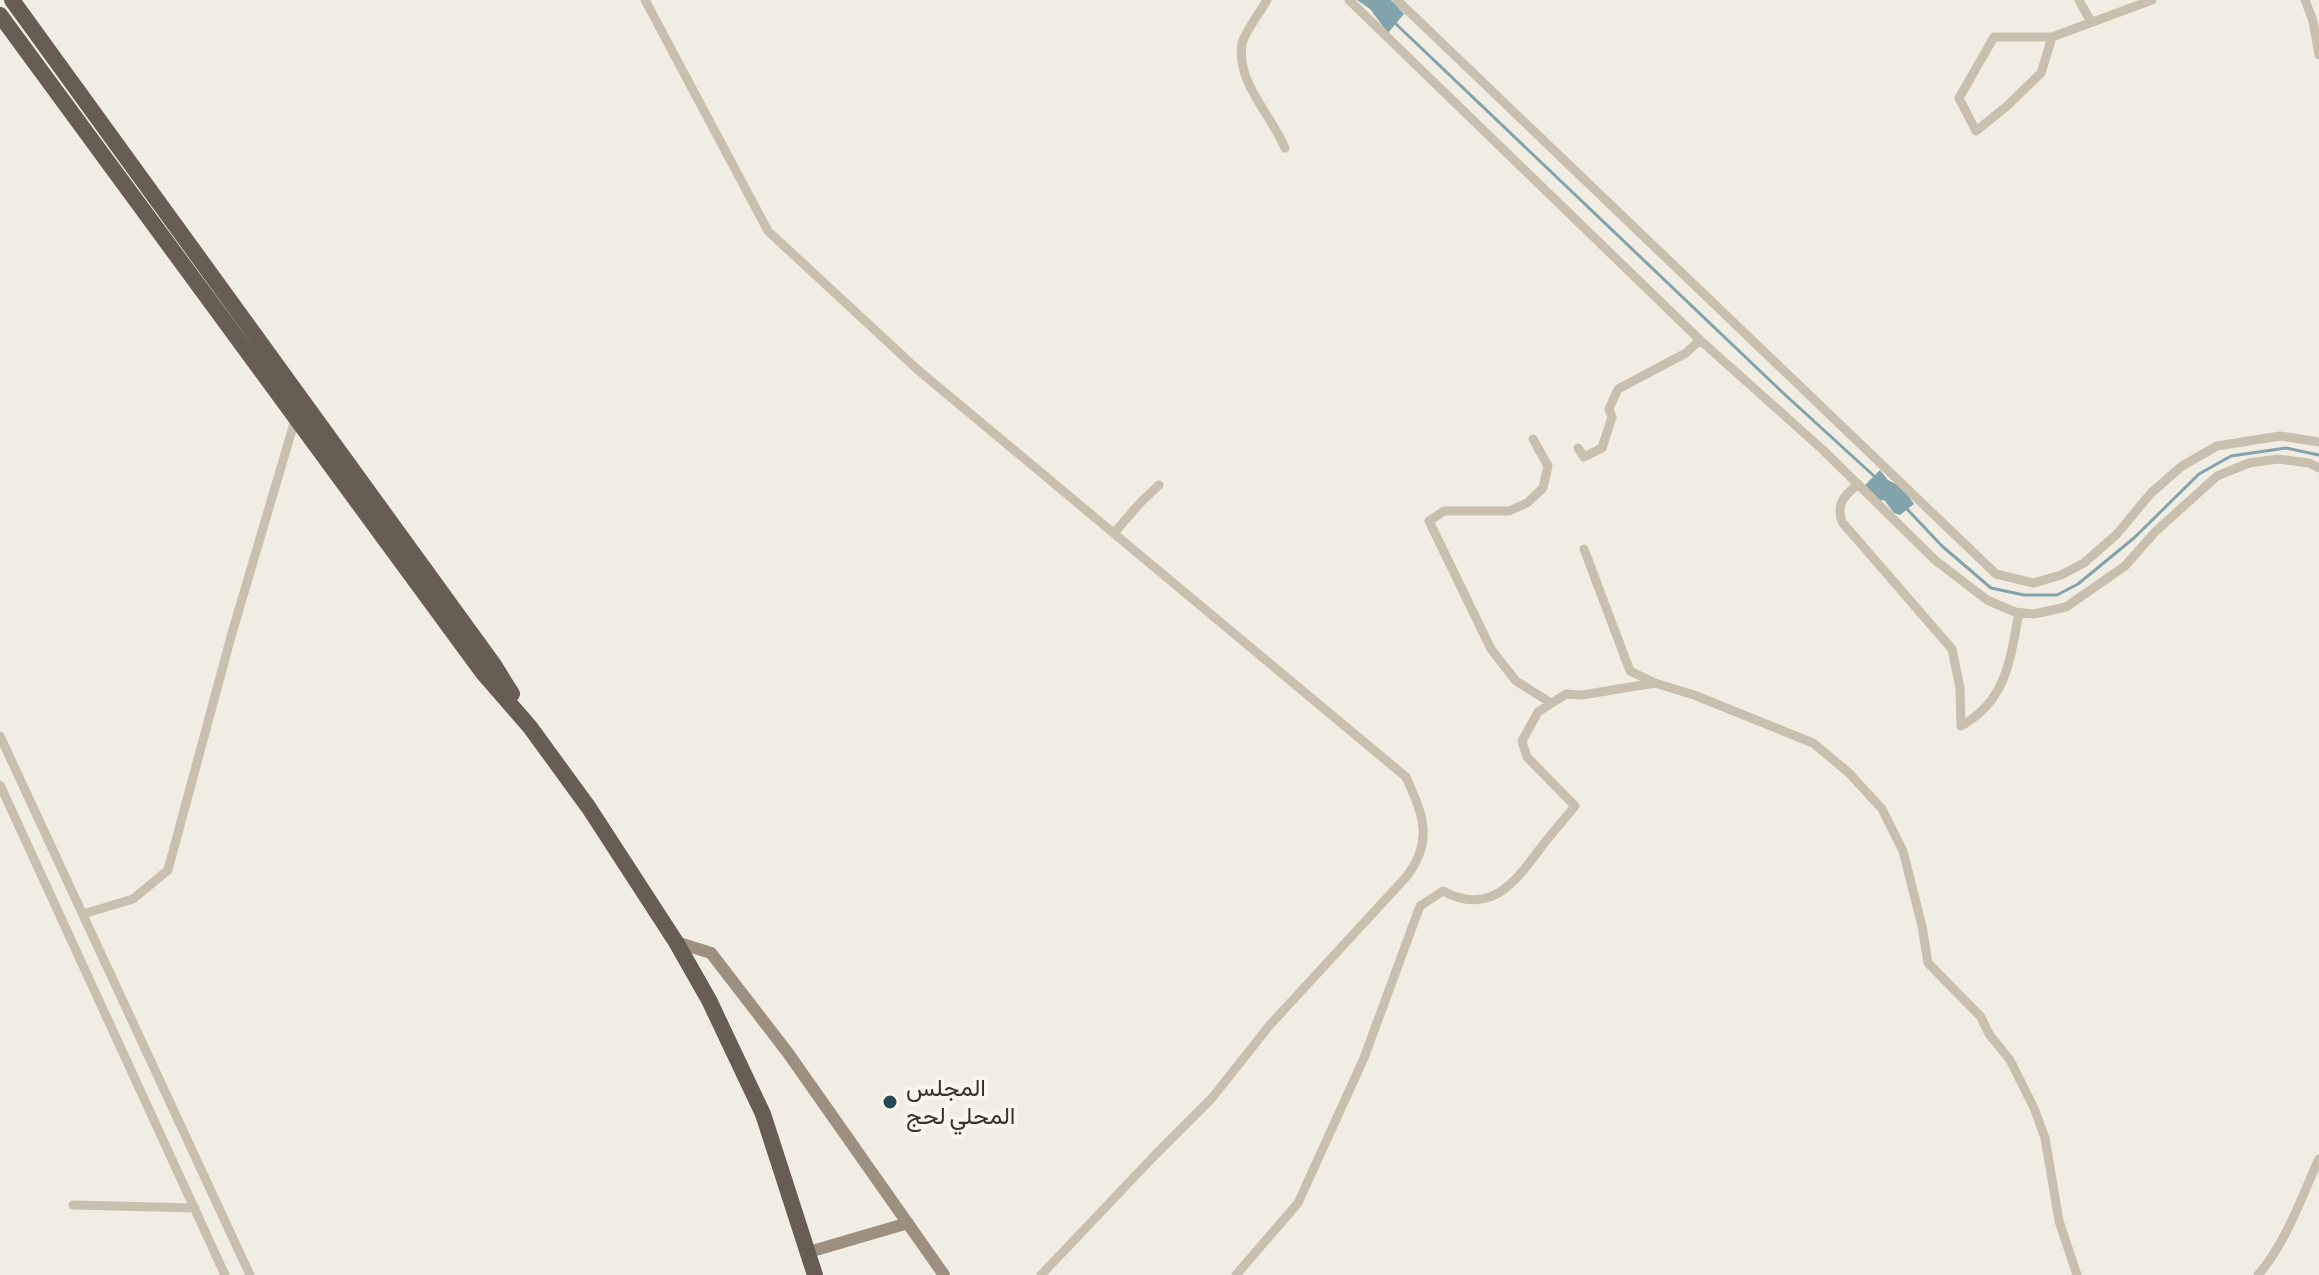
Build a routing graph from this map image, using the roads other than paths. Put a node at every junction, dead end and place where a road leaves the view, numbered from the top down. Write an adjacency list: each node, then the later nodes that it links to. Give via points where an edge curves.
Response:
1 (12, 0): 27 (highway, via 494,665)
2 (645, 0): 22 (street, via 768,231 918,370)
3 (1267, 0): 13 (street, via 1242,41 1242,70)
4 (1349, 0): 14 (street)
5 (1397, 0): 17 (street, via 1996,574 2034,583 2084,563 2151,493 2182,466 2217,446 2280,436)
6 (2079, 0): 10 (street)
7 (2152, 0): 10 (street)
8 (2305, 0): 12 (street)
9 (0, 15): 15 (highway)
10 (2091, 22): 11 (street)
11 (2052, 37): 11 (street, via 1994,37 1959,98 1976,131 2041,73)
12 (2319, 55)
13 (1285, 148)
14 (1700, 340): 18 (street, via 1618,389 1602,448 1584,457); 20 (street)
15 (295, 420): 27 (highway, via 483,673); 30 (street, via 168,870 133,899)
16 (1533, 439): 26 (street, via 1548,466 1543,488 1527,503 1509,511 1444,511 1429,521 1491,649 1516,681)
17 (2319, 442)
18 (1578, 448)
19 (2319, 468): 24 (street, via 2278,459 2217,476 2125,566 2090,592 2066,607)
20 (1858, 484): 24 (street, via 1935,560 1987,600); 24 (street, via 1841,499 1842,522 1952,649 1961,726 1978,717 2007,674)
21 (1159, 485): 22 (street)
22 (1114, 533): 41 (street, via 1406,777 1423,815 1421,858 1269,1026 1212,1098)
23 (1584, 549): 25 (street, via 1630,671)
24 (2019, 613)
25 (1655, 683): 26 (street, via 1566,694); 43 (street, via 1813,743 1882,809 1903,851 1928,963 1981,1017 2034,1108)
26 (1551, 703): 42 (street, via 1538,712 1522,741 1527,757 1575,806 1522,875 1500,892 1479,900 1454,898 1443,891 1420,906 1364,1058 1298,1203)
27 (530, 727): 31 (highway)
28 (0, 736): 30 (street)
29 (0, 785): 34 (street)
30 (83, 914): 38 (street)
31 (676, 942): 35 (main road, via 711,953); 36 (highway, via 763,1114)
32 (2319, 1159): 44 (street, via 2282,1239)
33 (73, 1205): 34 (street)
34 (195, 1208): 37 (street)
35 (908, 1223): 36 (main road); 40 (main road)
36 (809, 1252): 39 (highway)
37 (225, 1275)
38 (250, 1275)
39 (815, 1275)
40 (944, 1275)
41 (1041, 1275)
42 (1236, 1275)
43 (2077, 1275)
44 (2258, 1275)

